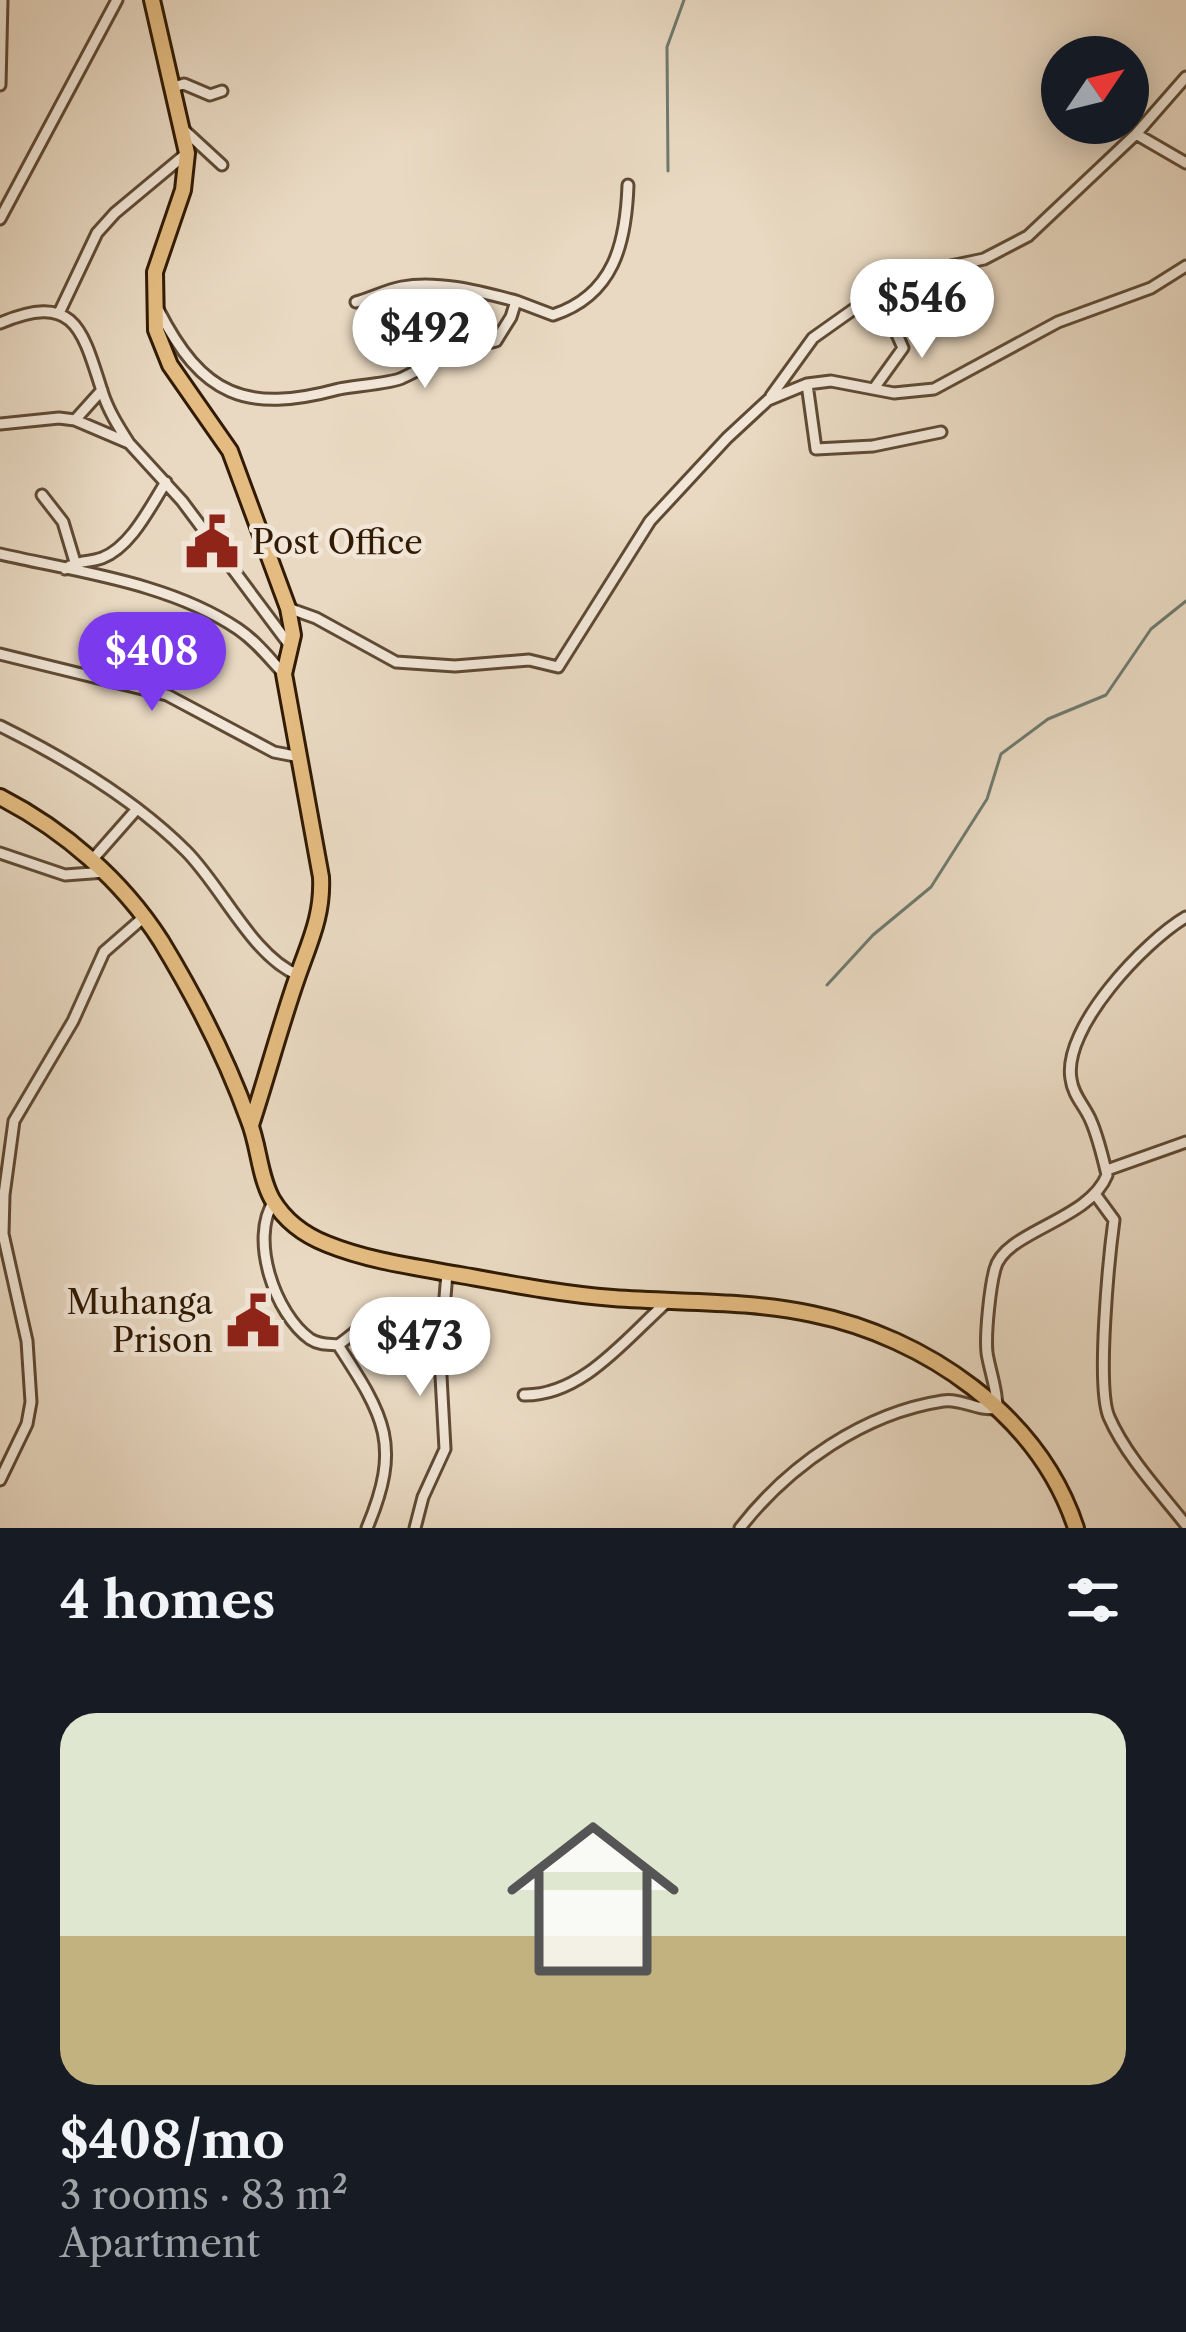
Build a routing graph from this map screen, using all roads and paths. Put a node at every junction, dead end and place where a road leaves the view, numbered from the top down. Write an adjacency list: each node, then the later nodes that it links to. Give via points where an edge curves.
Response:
1 (2, 0): 5 (street)
2 (117, 0): 16 (street)
3 (152, 0): 6 (highway)
4 (1186, 77): 8 (street)
5 (0, 85)
6 (172, 87): 7 (street); 9 (highway)
7 (222, 91)
8 (1149, 119)
9 (183, 129): 12 (highway); 14 (street)
10 (1149, 142): 13 (street)
11 (1125, 144): 27 (street, via 1028,236 984,260 904,276 821,331)
12 (187, 153): 18 (highway); 21 (street, via 97,233)
13 (1186, 163)
14 (222, 165)
15 (628, 185): 19 (street, via 606,281 554,315)
16 (0, 219)
17 (1186, 266): 25 (street, via 934,389)
18 (152, 299): 19 (street, via 196,368 240,395 284,401 402,379 465,346 491,344); 37 (highway, via 158,340 230,452)
19 (516, 301): 20 (street, via 431,286)
20 (356, 302)
21 (60, 311): 22 (street); 26 (street, via 89,347)
22 (0, 323)
23 (895, 330): 25 (street, via 903,349)
24 (807, 384): 25 (street); 27 (street); 30 (street, via 816,448)
25 (875, 387)
26 (102, 390): 28 (street); 31 (street)
27 (768, 400): 37 (street, via 650,521 558,667 529,660 396,662)
28 (75, 420): 29 (street); 31 (street)
29 (0, 424)
30 (941, 432)
31 (129, 443): 32 (street)
32 (166, 482): 35 (street, via 119,546); 38 (street)
33 (41, 495): 35 (street, via 63,522)
34 (0, 554): 36 (street)
35 (75, 562): 36 (street)
36 (64, 569): 40 (street, via 220,619)
37 (288, 608): 38 (highway)
38 (291, 647): 40 (highway)
39 (0, 654): 42 (street, via 167,695 274,752)
40 (284, 674): 42 (highway)
41 (0, 727): 44 (street)
42 (300, 757): 50 (highway, via 322,894)
43 (0, 797): 46 (highway)
44 (136, 810): 46 (street); 50 (street, via 195,861 268,957)
45 (0, 854): 47 (street, via 65,875)
46 (92, 860): 47 (highway)
47 (104, 872): 48 (highway)
48 (144, 917): 51 (highway); 62 (street, via 104,952 14,1121 3,1234 28,1341 31,1402)
49 (1186, 917): 53 (street, via 1127,967 1070,1063)
50 (298, 975): 51 (highway)
51 (251, 1125): 55 (highway)
52 (1186, 1142): 53 (street)
53 (1107, 1170): 54 (street)
54 (1095, 1194): 61 (street, via 996,1264 986,1346); 63 (street, via 1114,1220 1107,1411)
55 (274, 1201): 56 (highway, via 312,1238); 59 (street, via 263,1236 283,1304 309,1338)
56 (447, 1273): 57 (highway); 58 (street)
57 (668, 1301): 60 (street, via 583,1376); 61 (highway, via 798,1312 854,1326 947,1369)
58 (440, 1327): 59 (street, via 391,1310); 65 (street, via 446,1449)
59 (338, 1345): 64 (street, via 387,1444 385,1479)
60 (524, 1395)
61 (998, 1408): 66 (street, via 949,1400 866,1424 796,1472); 67 (highway, via 1048,1471)
62 (0, 1480)
63 (1186, 1525)
64 (367, 1528)
65 (415, 1528)
66 (740, 1528)
67 (1076, 1528)

